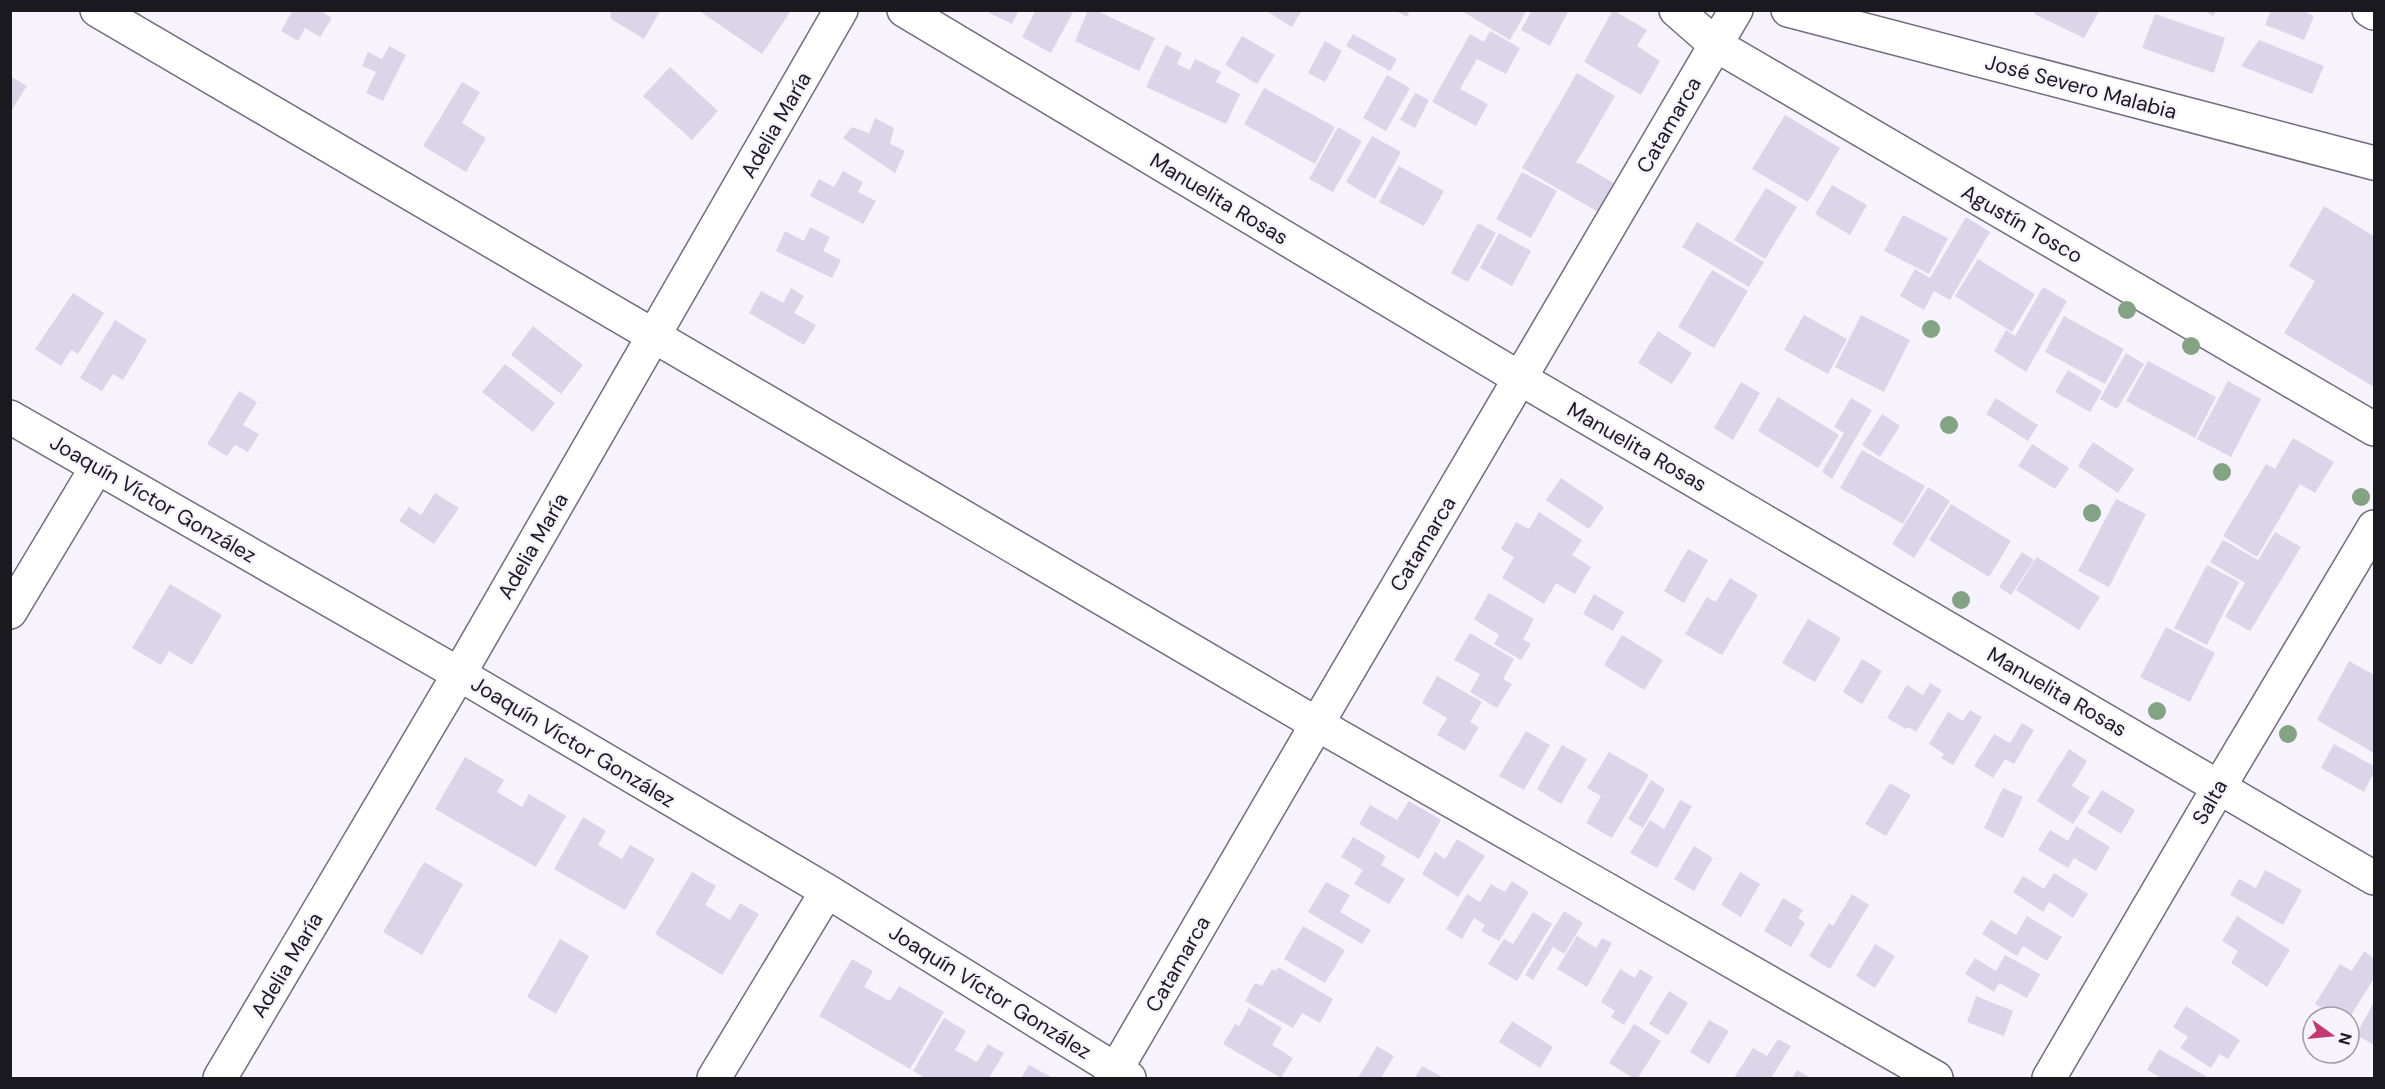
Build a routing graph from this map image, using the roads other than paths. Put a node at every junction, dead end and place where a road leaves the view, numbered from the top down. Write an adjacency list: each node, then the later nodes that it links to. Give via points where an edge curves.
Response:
1 (97, 10): 11 (street)
2 (842, 10): 11 (street, Adelia María)
3 (904, 10): 12 (street, Manuelita Rosas)
4 (1676, 10): 9 (street, Agustín Tosco)
5 (1736, 10): 9 (street, Catamarca)
6 (1788, 10): 10 (street, José Severo Malabia)
7 (2370, 10): 8 (street)
8 (2374, 13)
9 (1716, 45): 12 (street, Catamarca); 14 (street, Agustín Tosco)
10 (2374, 163)
11 (654, 336): 18 (street, Adelia María); 19 (street)
12 (1521, 379): 19 (street, Catamarca); 20 (street, Manuelita Rosas)
13 (10, 417): 15 (street, Joaquín Víctor González)
14 (2374, 429)
15 (97, 467): 17 (street); 18 (street, Joaquín Víctor González)
16 (2374, 527): 20 (street, Salta)
17 (10, 612)
18 (459, 674): 22 (street, Joaquín Víctor González); 24 (street, Adelia María)
19 (1317, 724): 23 (street, Catamarca); 26 (street)
20 (2219, 787): 21 (street, Manuelita Rosas); 27 (street, Salta)
21 (2374, 878)
22 (827, 891): 23 (street, Joaquín Víctor González); 25 (street)
23 (1119, 1076)
24 (219, 1078)
25 (714, 1078)
26 (1936, 1078)
27 (2049, 1078)

